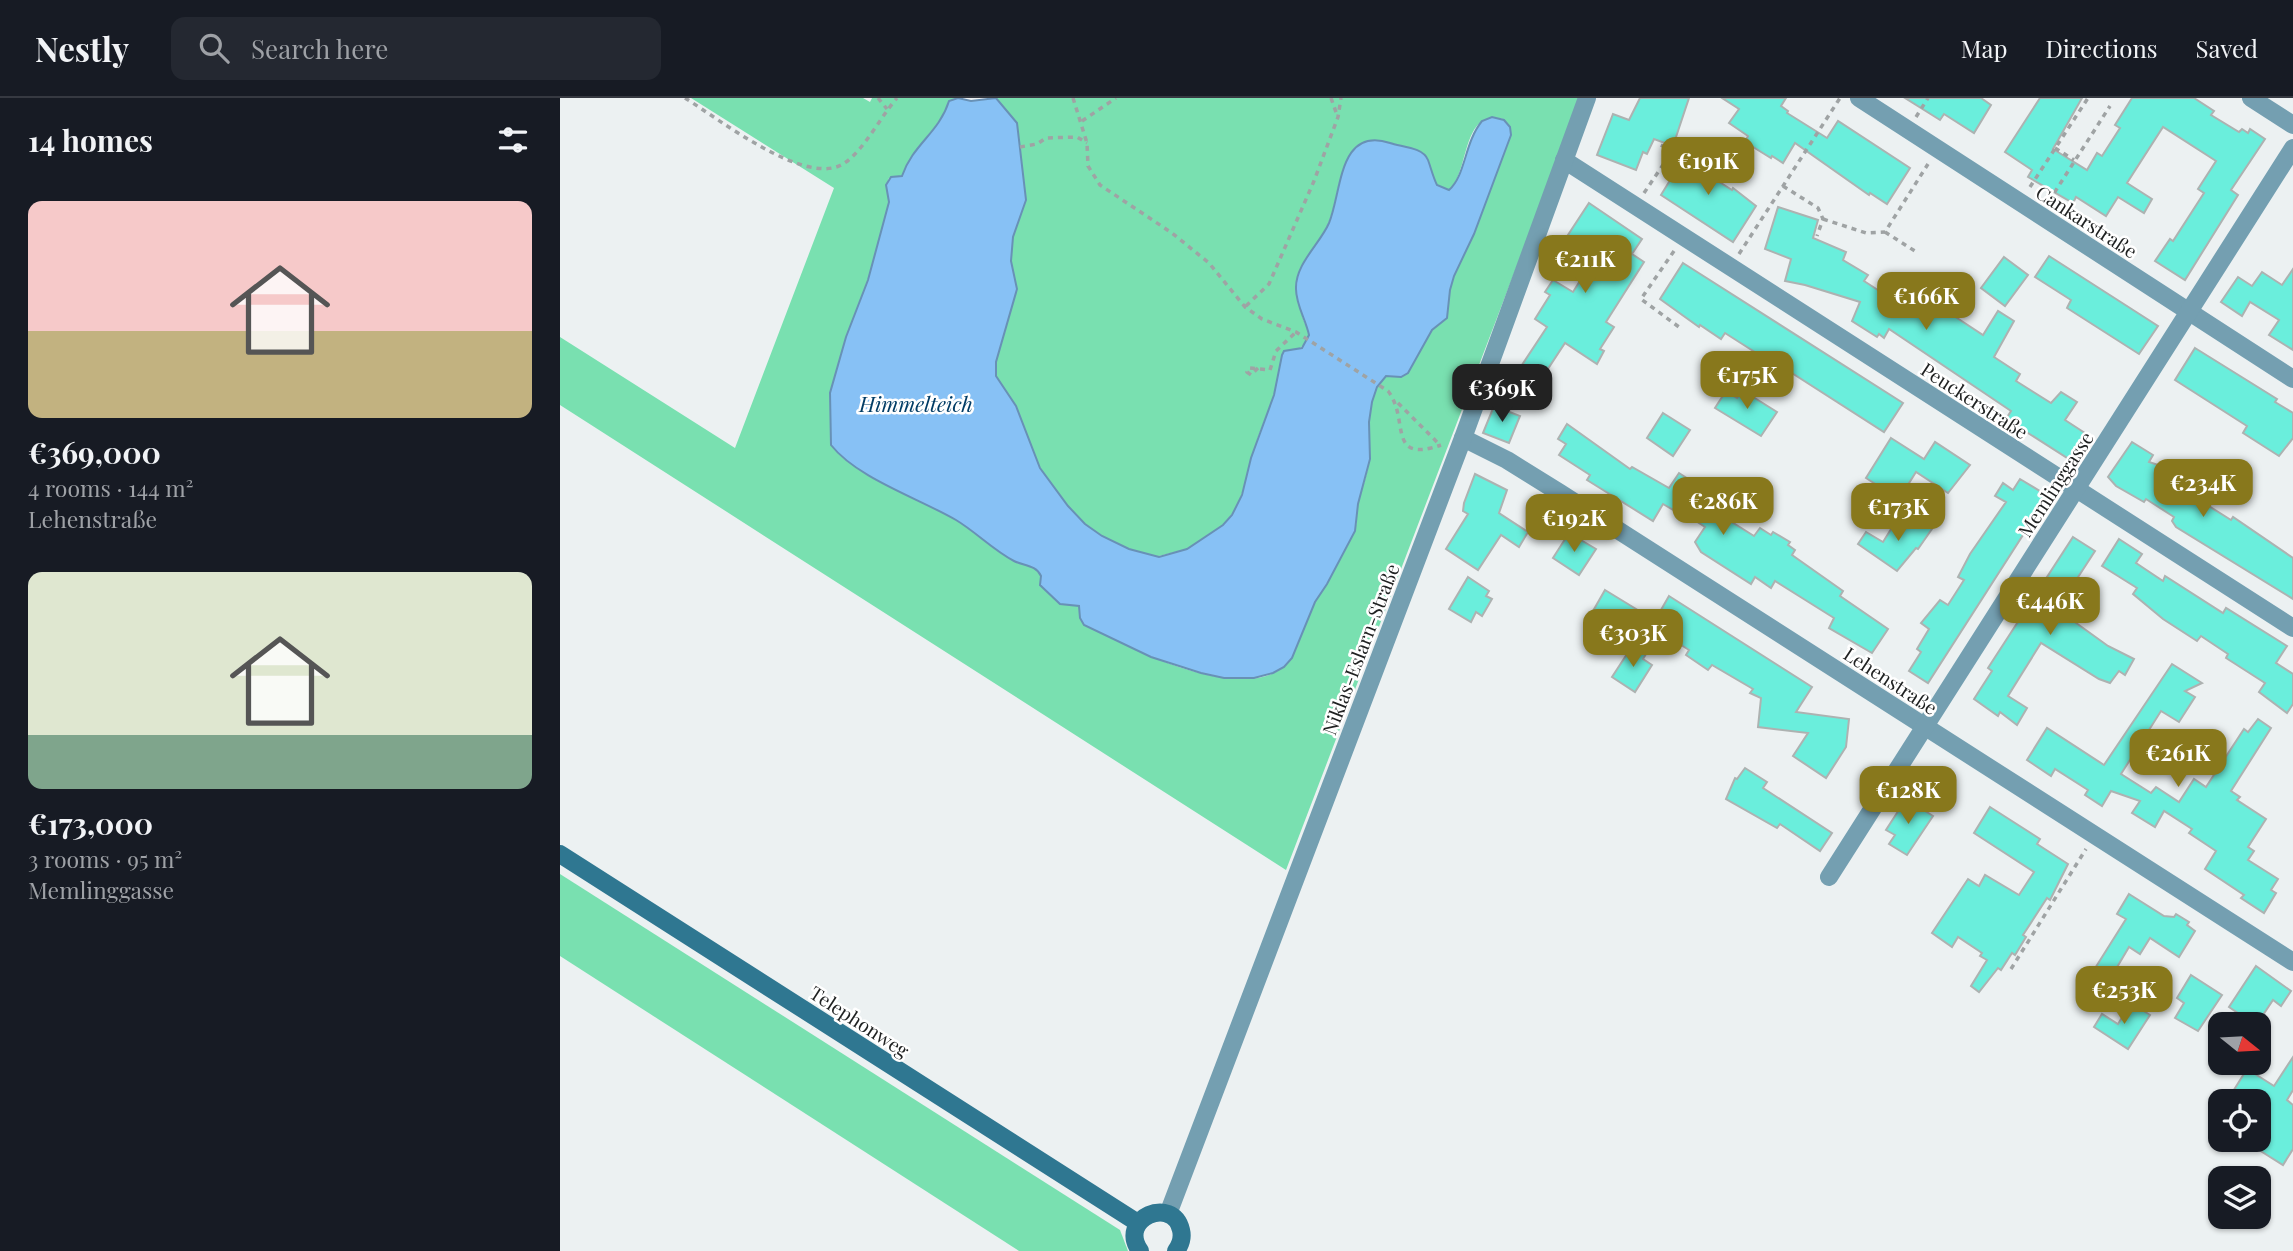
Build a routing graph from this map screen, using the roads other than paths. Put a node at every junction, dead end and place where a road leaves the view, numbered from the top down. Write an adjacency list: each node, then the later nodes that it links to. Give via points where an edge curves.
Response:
1 (1587, 98): 6 (street, Niklas-Eslarn-Straße)
2 (1859, 98): 7 (street, Cankarstraße)
3 (2250, 98): 4 (street)
4 (2293, 125)
5 (2293, 148): 7 (street, Memlinggasse)
6 (1563, 160): 9 (street, Niklas-Eslarn-Straße); 10 (street, Peuckerstraße)
7 (2189, 313): 8 (street, Cankarstraße); 10 (street, Memlinggasse)
8 (2293, 379)
9 (1463, 438): 12 (street, Lehenstraße, via 1560,493); 16 (street, Niklas-Eslarn-Straße)
10 (2076, 490): 11 (street, Peuckerstraße); 12 (street, Memlinggasse)
11 (2293, 628)
12 (1925, 727): 14 (street, Memlinggasse); 15 (street, Lehenstraße)
13 (560, 854): 17 (street, Telephonweg)
14 (1829, 877)
15 (2293, 962)
16 (1168, 1214): 17 (street, via 1152,1213); 18 (street, via 1182,1232)
17 (1138, 1223): 19 (street, via 1135,1240)
18 (1180, 1250)
19 (1140, 1251)

